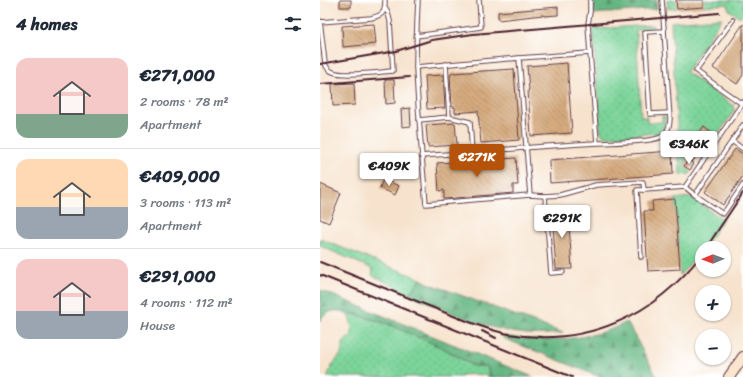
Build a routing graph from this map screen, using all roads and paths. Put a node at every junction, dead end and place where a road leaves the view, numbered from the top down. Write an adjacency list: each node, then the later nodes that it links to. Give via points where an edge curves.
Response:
1 (385, 0): 6 (lane)
2 (418, 0): 10 (lane)
3 (479, 0): 10 (lane, via 481,27)
4 (590, 0): 11 (lane)
5 (662, 0): 9 (lane)
6 (385, 8): 8 (lane, via 381,15 371,18); 8 (lane, via 390,21 393,71 348,74 333,72 326,67)
7 (733, 20): 15 (lane, via 696,71)
8 (320, 21)
9 (664, 31): 16 (lane); 16 (lane, via 645,32 646,64 650,114)
10 (416, 36): 14 (lane)
11 (590, 53): 12 (lane); 21 (lane)
12 (519, 58): 13 (lane); 22 (lane)
13 (446, 64): 14 (lane); 17 (lane)
14 (416, 67): 18 (lane)
15 (742, 103): 27 (lane)
16 (669, 112): 21 (lane, via 670,124 661,137)
17 (449, 117): 18 (lane); 24 (lane, via 470,122)
18 (419, 120): 25 (lane)
19 (743, 125): 20 (lane)
20 (732, 141): 23 (lane); 30 (lane)
21 (597, 142): 22 (lane)
22 (526, 148): 24 (lane); 29 (lane)
23 (743, 149)
24 (472, 152): 25 (lane)
25 (422, 156): 29 (lane, via 426,204)
26 (743, 185): 30 (lane, via 723,214)
27 (685, 187): 28 (lane); 30 (lane)
28 (644, 190): 31 (lane, via 643,182 596,185 560,195); 32 (lane, via 637,190)
29 (530, 195): 31 (lane)
30 (695, 195)
31 (545, 196): 33 (lane, via 551,273)
32 (641, 257)
33 (563, 272)
34 (743, 357): 35 (main road)
35 (729, 377)

